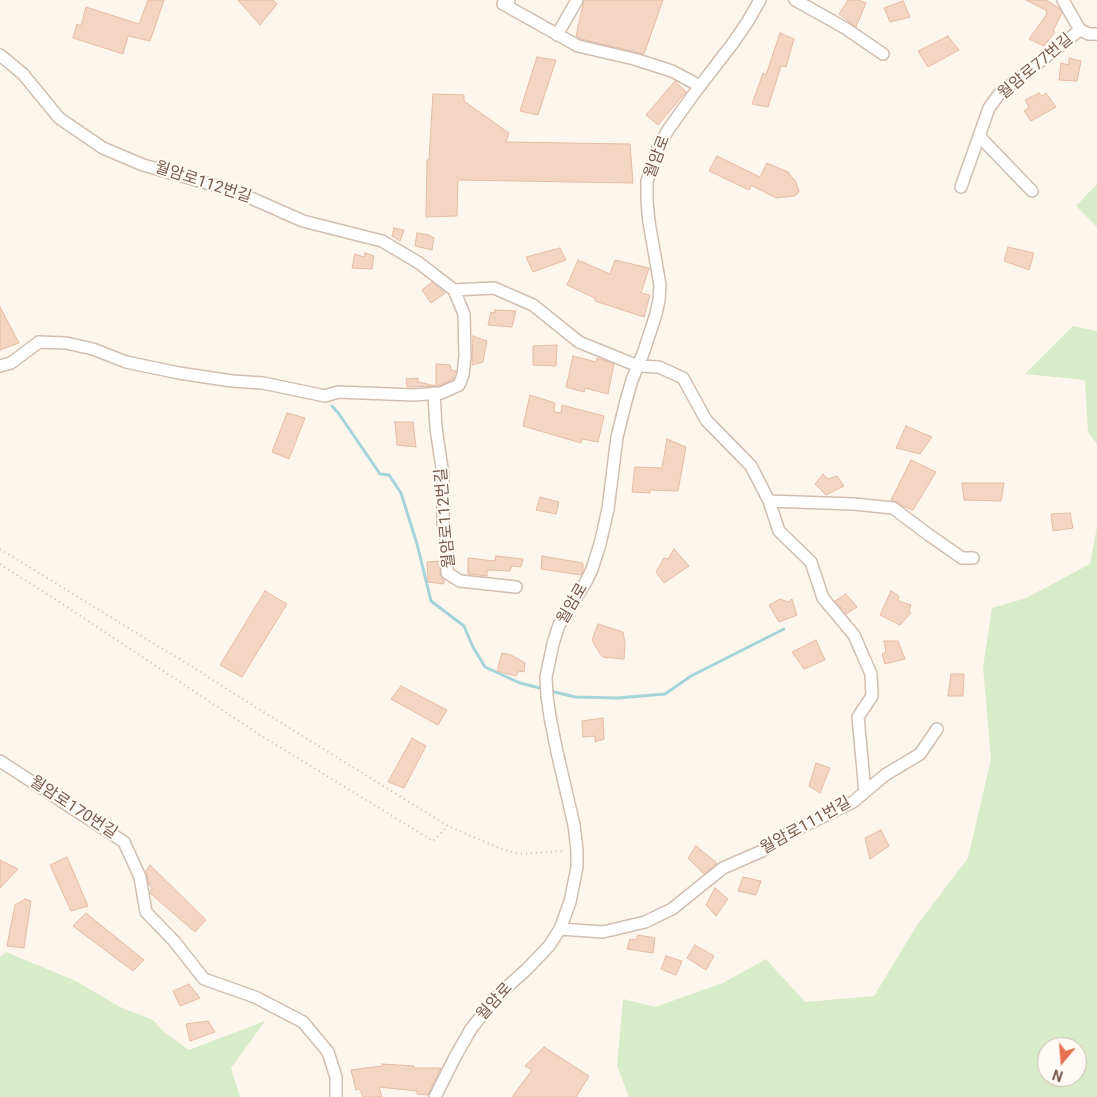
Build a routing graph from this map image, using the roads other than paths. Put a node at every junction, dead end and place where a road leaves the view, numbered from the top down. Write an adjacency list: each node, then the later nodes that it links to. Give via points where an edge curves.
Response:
1 (577, 0): 8 (street)
2 (760, 0): 11 (street, 월암로)
3 (796, 0): 9 (street)
4 (1063, 0): 6 (street, 월암로77번길)
5 (506, 2): 8 (street)
6 (1080, 30): 7 (street, 월암로77번길); 12 (street, 월암로77번길, via 1000,93 989,108)
7 (1097, 34)
8 (557, 35): 11 (street, via 578,46 672,71)
9 (883, 54)
10 (0, 55): 15 (street, 월암로112번길, via 22,74 59,118 103,148 143,164 235,191 303,221 382,241 419,263)
11 (700, 86): 17 (street, 월암로, via 658,148 648,181 647,202 660,285 656,314)
12 (979, 136): 13 (street, 월암로77번길); 14 (street)
13 (961, 187)
14 (1032, 191)
15 (454, 290): 17 (street, via 494,288 534,305 579,342); 18 (street, 월암로112번길, via 464,314 463,375 459,385)
16 (0, 366): 18 (street, 월암로112번길, via 10,363 39,342 66,343 126,362 325,396 338,392)
17 (638, 366): 19 (street, 월암로111번길, via 659,367 683,378 706,420 751,466); 25 (street, 월암로, via 617,437 600,544 586,580 559,625 546,677 557,752 578,850 574,889)
18 (434, 393): 21 (street, 월암로112번길, via 443,475 448,573 460,581)
19 (768, 501): 20 (street, via 893,508 962,558); 24 (street, 월암로111번길, via 779,531 811,562 823,598 854,635 871,674 872,696 858,717)
20 (973, 558)
21 (516, 587)
22 (937, 729): 24 (street, via 920,754 885,775)
23 (0, 761): 26 (street, 월암로170번길, via 124,842 140,877 146,912 204,979 255,997 303,1022 328,1052 336,1077)
24 (865, 792): 25 (street, 월암로111번길, via 853,802 789,833 762,852 723,868 672,909 645,922 603,932)
25 (560, 929): 27 (street, 월암로, via 549,946 477,1022)
26 (336, 1097)
27 (435, 1097)

